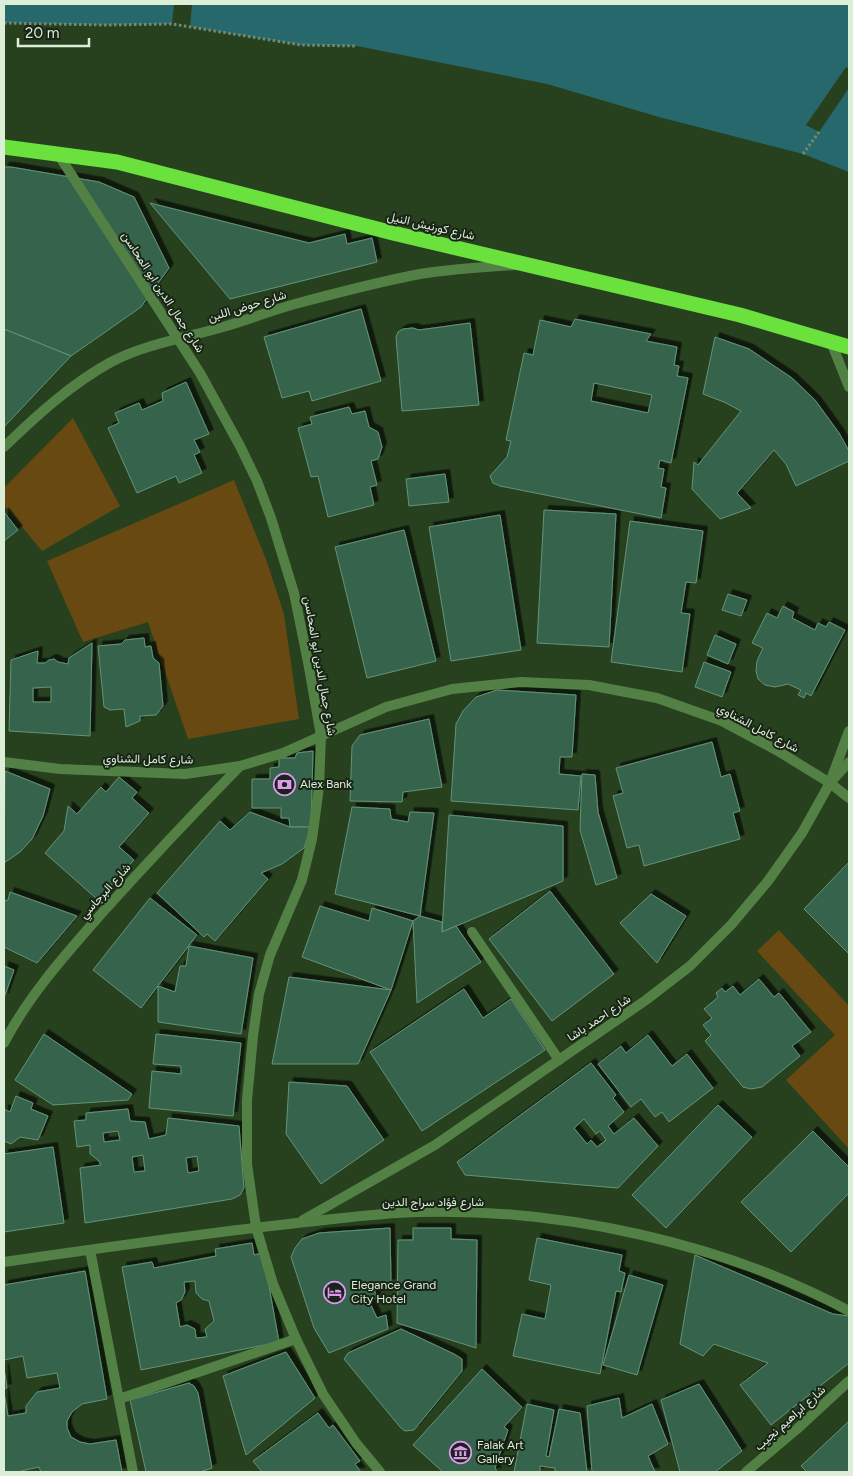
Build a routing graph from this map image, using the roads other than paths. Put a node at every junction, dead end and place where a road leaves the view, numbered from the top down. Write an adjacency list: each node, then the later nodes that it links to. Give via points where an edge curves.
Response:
1 (4, 147): 2 (highway, شارع كورنيش النيل)
2 (58, 154): 3 (highway, شارع كورنيش النيل, via 117,162); 4 (street, شارع جمال الدين ابو المحاسن)
3 (528, 265): 4 (street, شارع حوض اللبن, via 464,268 382,282); 5 (highway, شارع كورنيش النيل, via 740,314)
4 (178, 338): 8 (street, شارع حوض اللبن, via 109,363 73,387); 10 (street, شارع جمال الدين ابو المحاسن, via 221,409 272,518 294,593)
5 (832, 342): 6 (highway, شارع كورنيش النيل); 7 (street)
6 (849, 347)
7 (849, 387)
8 (4, 447)
9 (849, 731): 14 (street)
10 (321, 736): 13 (street, شارع كامل الشناوي, via 283,753); 14 (street, شارع كامل الشناوي, via 386,707 452,689 521,682 589,685 657,698 722,721); 20 (street, شارع جمال الدين ابو المحاسن, via 312,839 302,880 270,954 259,994 253,1036 246,1100 247,1164)
11 (4, 762): 13 (street, شارع كامل الشناوي, via 60,769 185,774)
12 (849, 762): 14 (street, شارع احمد باشا)
13 (240, 766): 17 (street, شارع البرجاسي, via 161,847 51,973)
14 (830, 783): 15 (street, شارع كامل الشناوي); 18 (street, شارع احمد باشا, via 802,833 731,925 690,966)
15 (849, 798)
16 (472, 932): 18 (street)
17 (4, 1043)
18 (559, 1060): 19 (street, شارع احمد باشا, via 435,1145)
19 (298, 1223): 20 (street, شارع فؤاد سراج الدين); 23 (street, شارع فؤاد سراج الدين, via 356,1215 475,1212 620,1230 744,1264)
20 (256, 1228): 21 (street, شارع فؤاد سراج الدين); 24 (street, شارع جمال الدين ابو المحاسن, via 273,1284)
21 (90, 1250): 22 (street, شارع فؤاد سراج الدين); 26 (street)
22 (4, 1262)
23 (849, 1311)
24 (296, 1339): 26 (street); 28 (street, شارع جمال الدين ابو المحاسن, via 323,1394)
25 (849, 1381): 29 (street, شارع ابراهيم نجيب)
26 (119, 1399): 27 (street)
27 (133, 1472)
28 (380, 1472)
29 (746, 1472)

